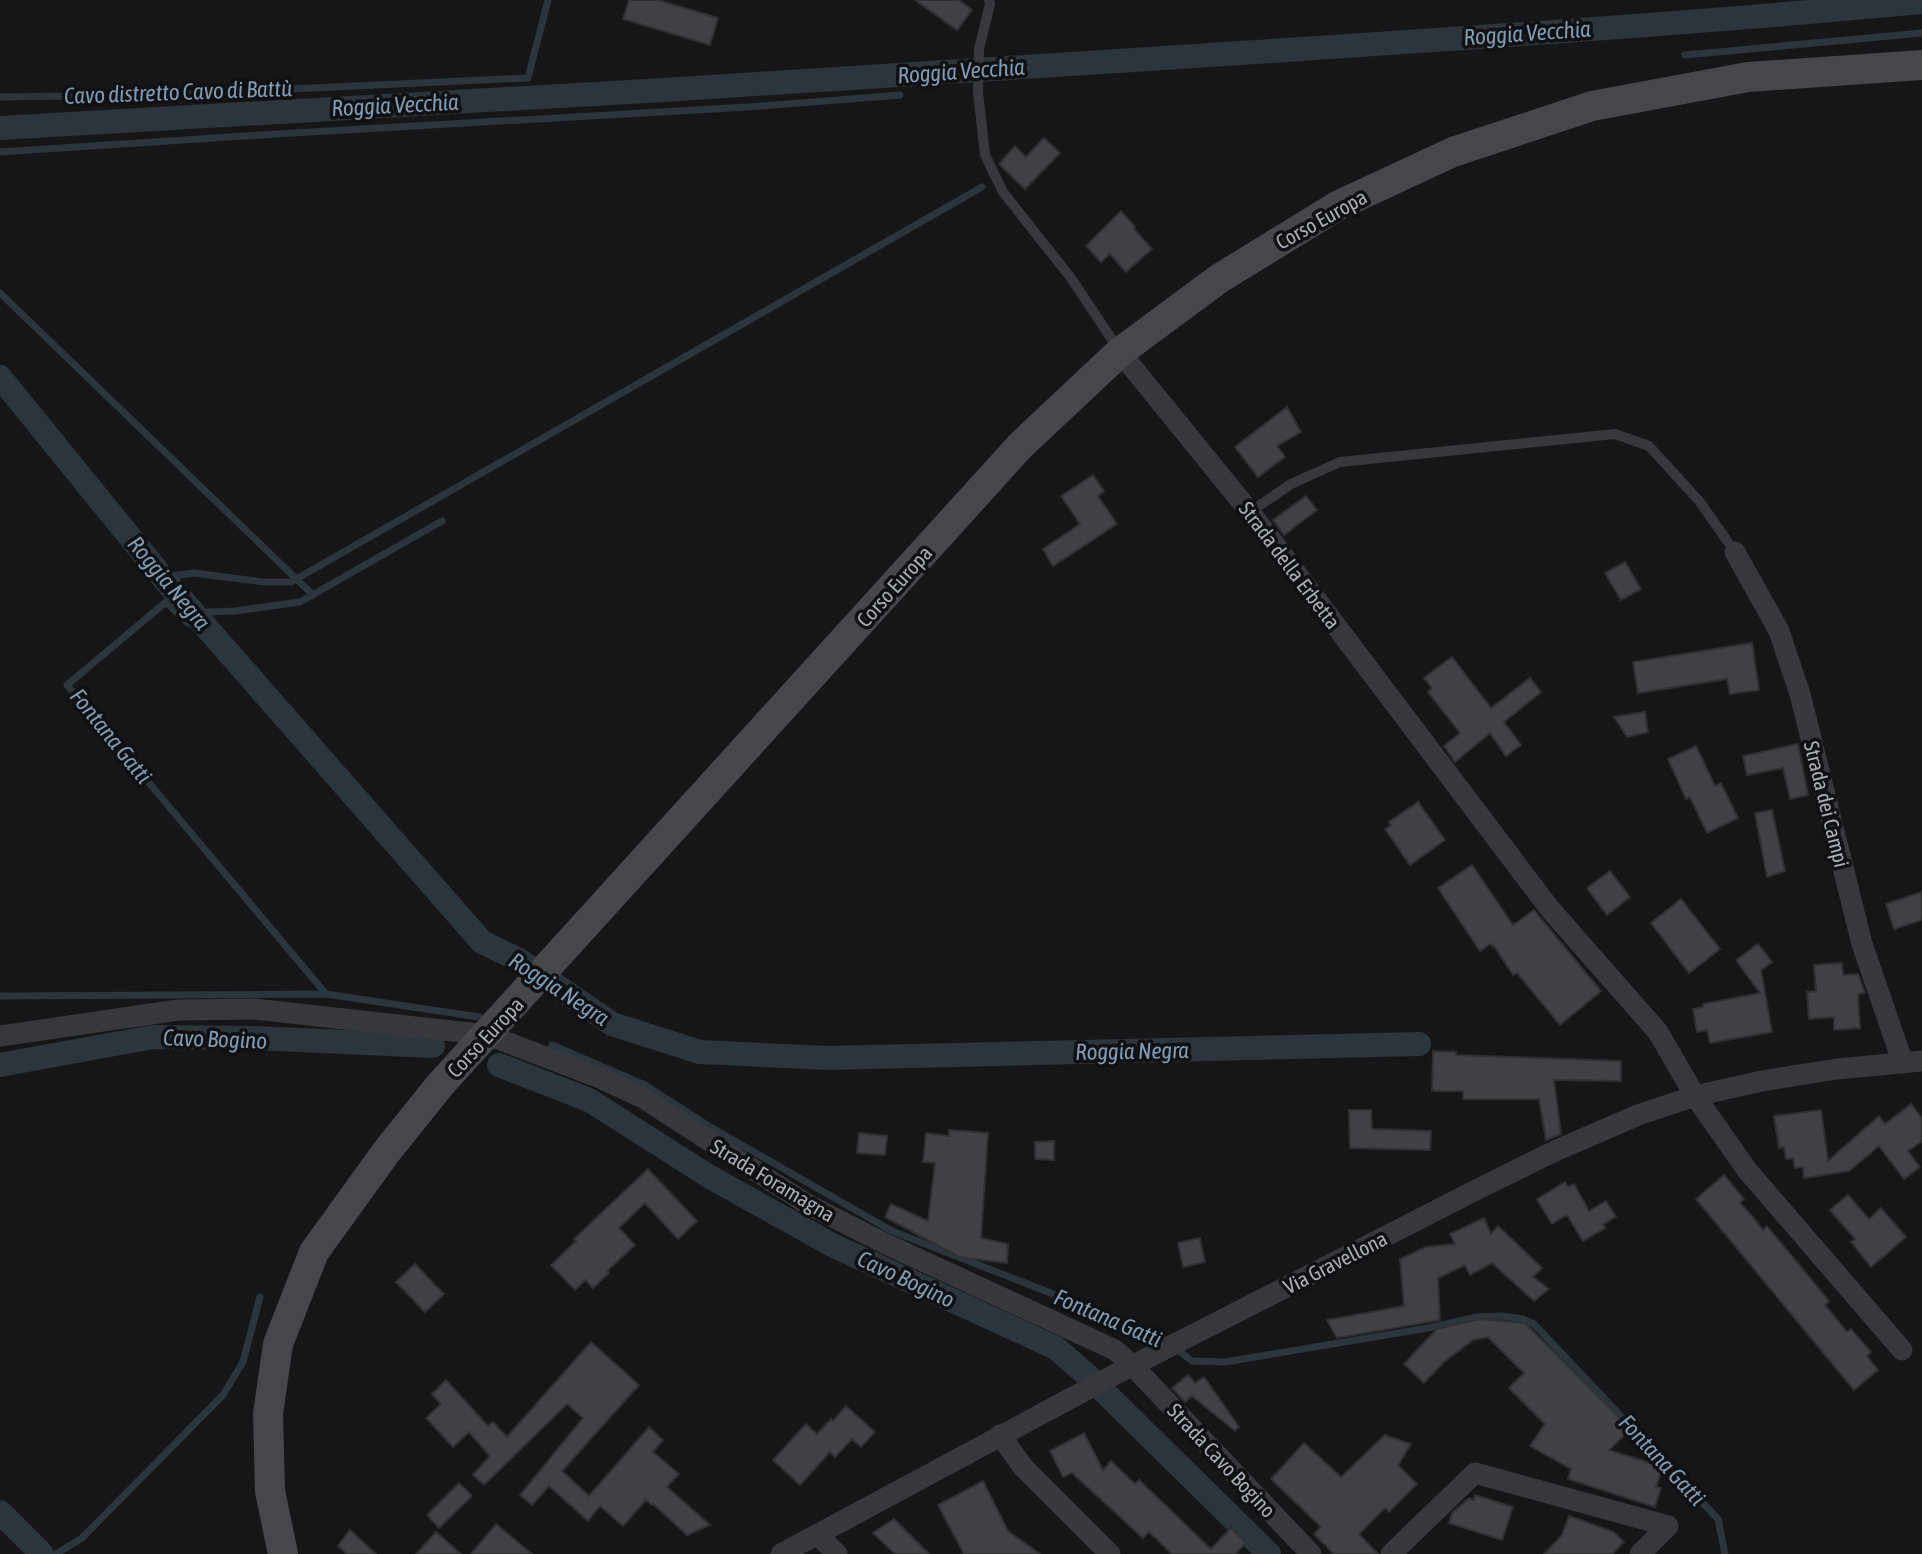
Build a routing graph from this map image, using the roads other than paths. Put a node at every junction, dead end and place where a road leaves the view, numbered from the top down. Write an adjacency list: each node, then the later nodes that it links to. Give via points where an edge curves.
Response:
1 (989, 0): 3 (lane, Strada della Erbetta, via 979,49 985,155 1003,192 1071,278)
2 (1922, 65): 3 (main road, Corso Europa, via 1748,78 1591,106 1453,152 1339,205 1220,278)
3 (1120, 352): 4 (street, Strada della Erbetta); 7 (main road, Corso Europa, via 1021,445)
4 (1250, 512): 5 (lane, via 1291,484 1340,462 1615,434 1649,446 1700,502); 9 (street, Strada della Erbetta, via 1550,909 1658,1032)
5 (1735, 552): 8 (street, Strada dei Campi, via 1779,631 1800,694 1861,944)
6 (0, 1035): 7 (street, Strada Foramagna, via 178,1010 254,1009)
7 (488, 1035): 11 (street, Strada Foramagna, via 643,1098 807,1204 1115,1350); 14 (main road, Corso Europa, via 387,1151 309,1263 278,1344 268,1414 270,1491)
8 (1913, 1062): 9 (street, Via Gravellona, via 1837,1069)
9 (1695, 1096): 10 (street, Strada della Erbetta, via 1747,1170); 11 (street, Via Gravellona, via 1555,1151)
10 (1902, 1350)
11 (1123, 1370): 12 (street, Via Gravellona); 18 (street, Strada Cavo Bogino)
12 (1000, 1435): 13 (street, Via Gravellona); 17 (street, via 1023,1467)
13 (817, 1535): 15 (street, Via Gravellona); 16 (street)
14 (283, 1554)
15 (781, 1554)
16 (837, 1554)
17 (1110, 1554)
18 (1311, 1554)
19 (1391, 1554): 20 (street, via 1475,1473 1668,1527)
20 (1640, 1554)

